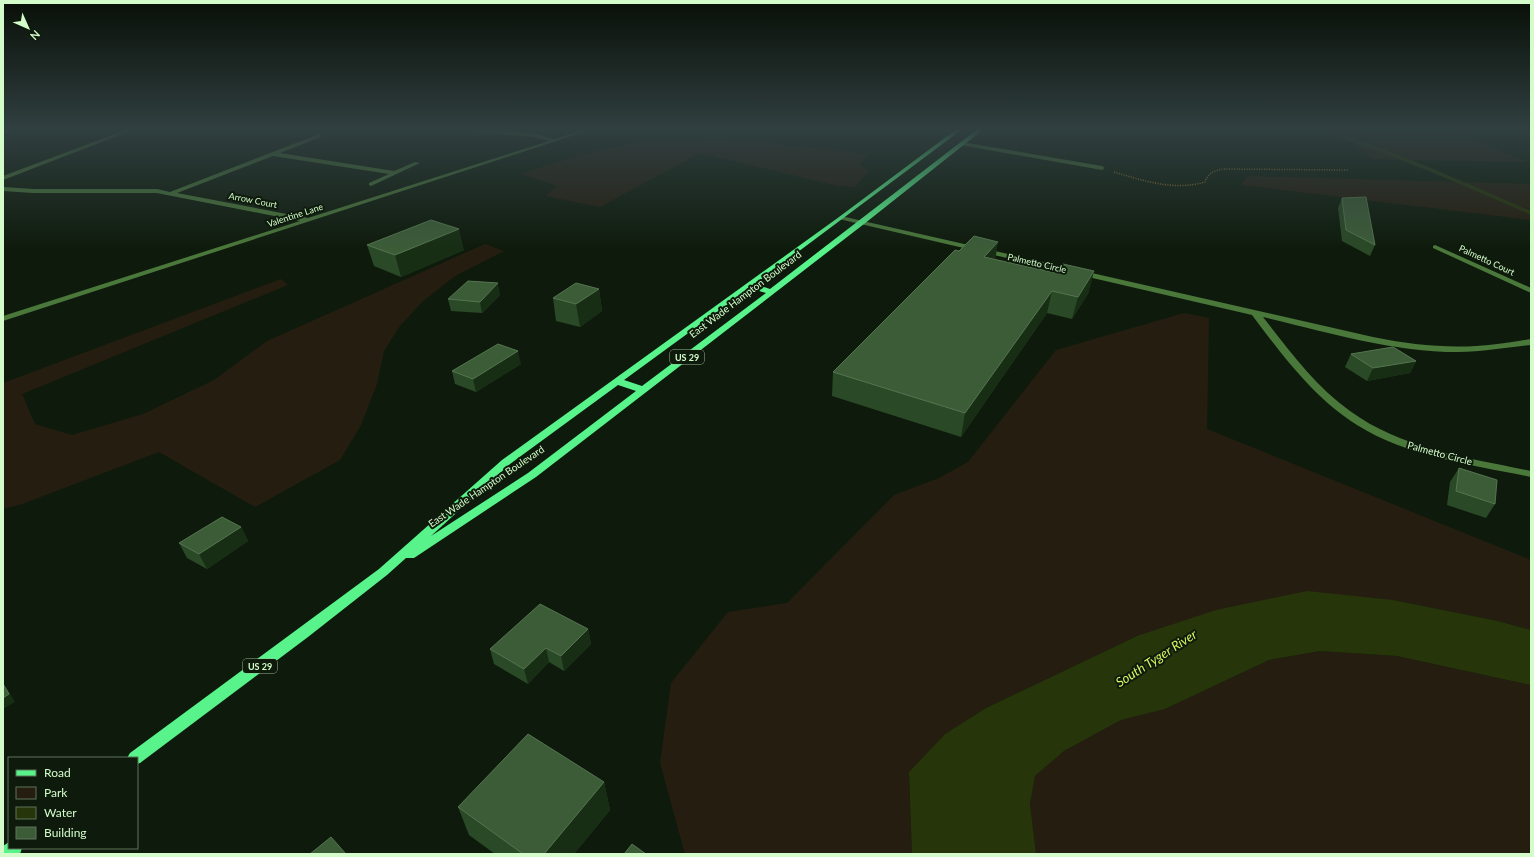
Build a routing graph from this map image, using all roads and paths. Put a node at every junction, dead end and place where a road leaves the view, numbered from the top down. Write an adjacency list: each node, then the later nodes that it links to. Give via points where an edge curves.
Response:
1 (29, 168): 11 (street)
2 (237, 168): 14 (street)
3 (363, 168): 10 (street)
4 (406, 168): 10 (street)
5 (468, 168): 16 (street, Valentine Lane)
6 (907, 168): 15 (main road, East Wade Hampton Boulevard / US 29)
7 (932, 168): 17 (main road, East Wade Hampton Boulevard / US 29)
8 (1102, 168): 9 (path, via 1151,183 1174,186 1196,186 1204,182 1214,170 1233,168)
9 (1348, 170)
10 (395, 173): 12 (street)
11 (3, 178)
12 (371, 184)
13 (3, 189): 14 (street, Arrow Court, via 157,191)
14 (169, 194): 16 (street, Arrow Court)
15 (841, 218): 17 (street, Palmetto Circle); 18 (main road, East Wade Hampton Boulevard / US 29)
16 (309, 220): 24 (street, Valentine Lane)
17 (862, 223): 18 (main road, East Wade Hampton Boulevard / US 29); 23 (street, Palmetto Circle)
18 (820, 244): 20 (main road, East Wade Hampton Boulevard / US 29); 21 (main road, East Wade Hampton Boulevard / US 29)
19 (1434, 247): 22 (street, Palmetto Court)
20 (749, 285): 21 (main road); 26 (main road, East Wade Hampton Boulevard / US 29)
21 (771, 292): 27 (main road, East Wade Hampton Boulevard / US 29)
22 (1531, 292)
23 (1256, 314): 25 (street, Palmetto Circle, via 1408,346 1472,349); 28 (street, Palmetto Circle, via 1289,356 1339,407 1361,422 1422,450)
24 (3, 319)
25 (1531, 342)
26 (617, 381): 27 (main road); 29 (main road, East Wade Hampton Boulevard / US 29, via 506,462)
27 (643, 390): 29 (main road, East Wade Hampton Boulevard / US 29, via 532,475)
28 (1531, 474)
29 (383, 572): 30 (main road, East Wade Hampton Boulevard / US 29)
30 (136, 757)

